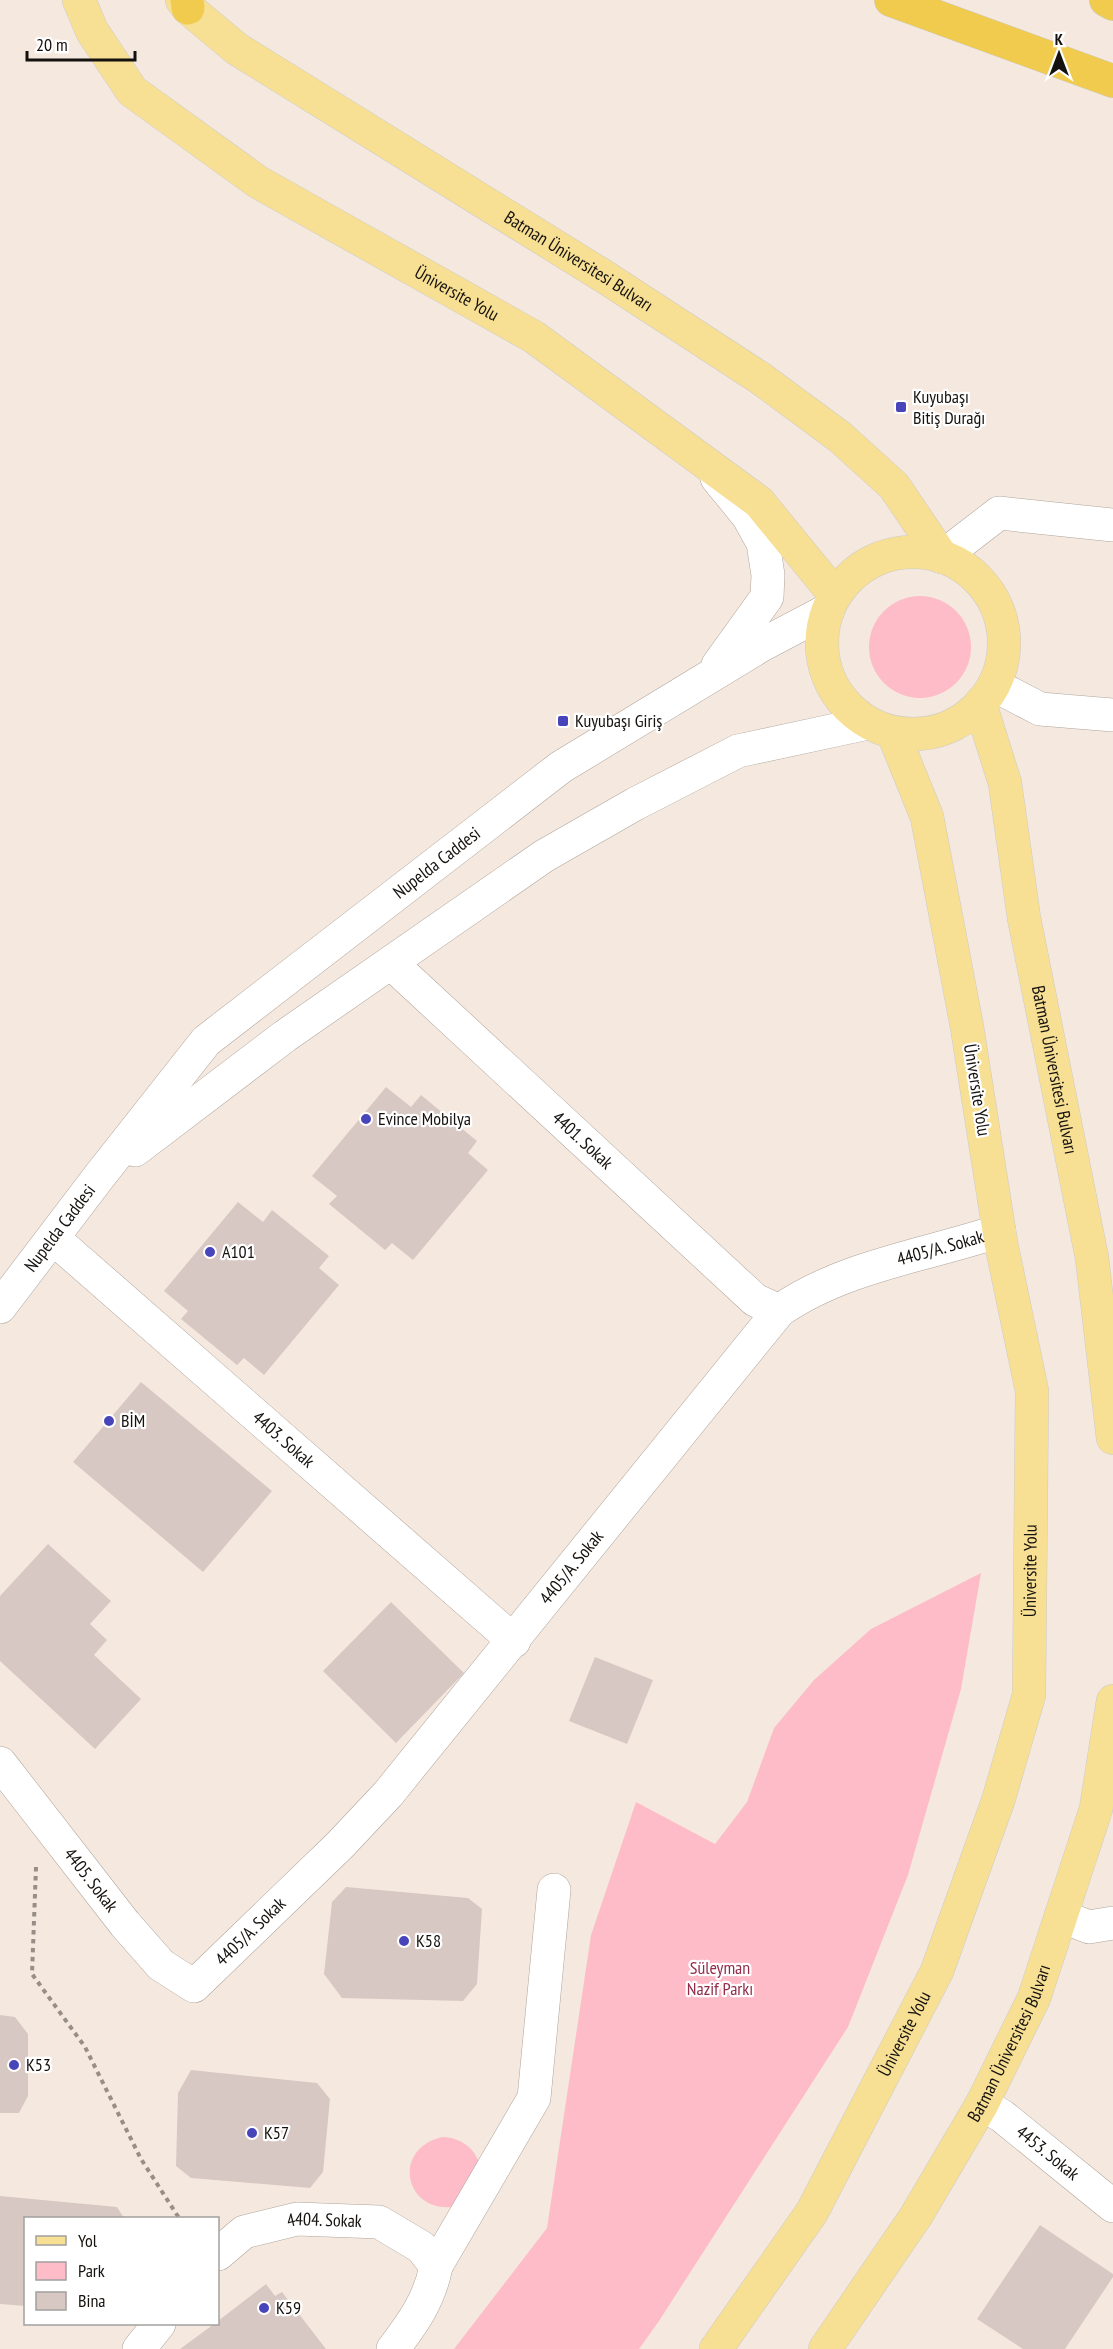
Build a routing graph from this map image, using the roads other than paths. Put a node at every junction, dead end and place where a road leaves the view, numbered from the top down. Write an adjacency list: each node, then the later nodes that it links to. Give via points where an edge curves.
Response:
1 (79, 0): 7 (main road, Üniversite Yolu, via 92,32 132,91 258,182 534,337)
2 (891, 0): 6 (highway)
3 (1106, 0): 5 (highway)
4 (185, 2): 9 (main road, Batman Üniversitesi Bulvarı, via 237,49 760,378 831,430 894,486)
5 (1113, 4)
6 (1113, 81)
7 (702, 460): 10 (main road, Üniversite Yolu, via 759,502); 11 (street, via 748,516 763,543 768,575 767,597)
8 (1113, 525): 9 (street, via 999,513)
9 (942, 556): 10 (main road, via 912,552 882,557 855,572); 12 (main road, via 964,567 982,583 996,603 1004,627 1005,651 999,675)
10 (832, 603): 11 (street, Nupelda Caddesi); 14 (main road, via 824,622 822,651 829,680 845,704)
11 (710, 676): 16 (street, Nupelda Caddesi, via 561,767 207,1041)
12 (987, 695): 13 (street, via 1040,709); 14 (main road, via 969,716 946,728 920,734); 21 (main road, Batman Üniversitesi Bulvarı, via 1005,783 1024,918 1092,1258)
13 (1113, 715)
14 (881, 728): 15 (street, Nupelda Caddesi, via 738,751 544,856); 17 (main road, Üniversite Yolu, via 927,817)
15 (391, 963): 16 (street, Nupelda Caddesi, via 285,1036); 20 (street, 4401. Sokak, via 755,1299)
16 (98, 1178): 18 (street, Nupelda Caddesi)
17 (999, 1231): 20 (street, 4405/A. Sokak, via 828,1282); 36 (main road, Üniversite Yolu, via 1032,1390 1029,1695 998,1801 937,1971 812,2212)
18 (53, 1238): 19 (street, Nupelda Caddesi); 22 (street, 4403. Sokak)
19 (0, 1307)
20 (778, 1311): 22 (street, 4405/A. Sokak)
21 (1113, 1435)
22 (514, 1641): 28 (street, 4405/A. Sokak, via 388,1794)
23 (1113, 1701): 26 (main road, Batman Üniversitesi Bulvarı, via 1096,1809)
24 (0, 1763): 28 (street, 4405. Sokak, via 125,1924 161,1965)
25 (554, 1890): 32 (street, via 534,2098)
26 (1061, 1916): 27 (street, via 1089,1927); 29 (main road, Batman Üniversitesi Bulvarı, via 1034,1998)
27 (1113, 1923)
28 (194, 1986)
29 (982, 2104): 30 (street, 4453. Sokak); 37 (main road, Batman Üniversitesi Bulvarı, via 916,2216)
30 (1113, 2206)
31 (219, 2253): 32 (street, 4404. Sokak, via 244,2232 297,2219 379,2222 421,2247)
32 (436, 2266): 35 (street, via 432,2288)
33 (158, 2325): 34 (street)
34 (139, 2349)
35 (393, 2349)
36 (716, 2349)
37 (825, 2349)

